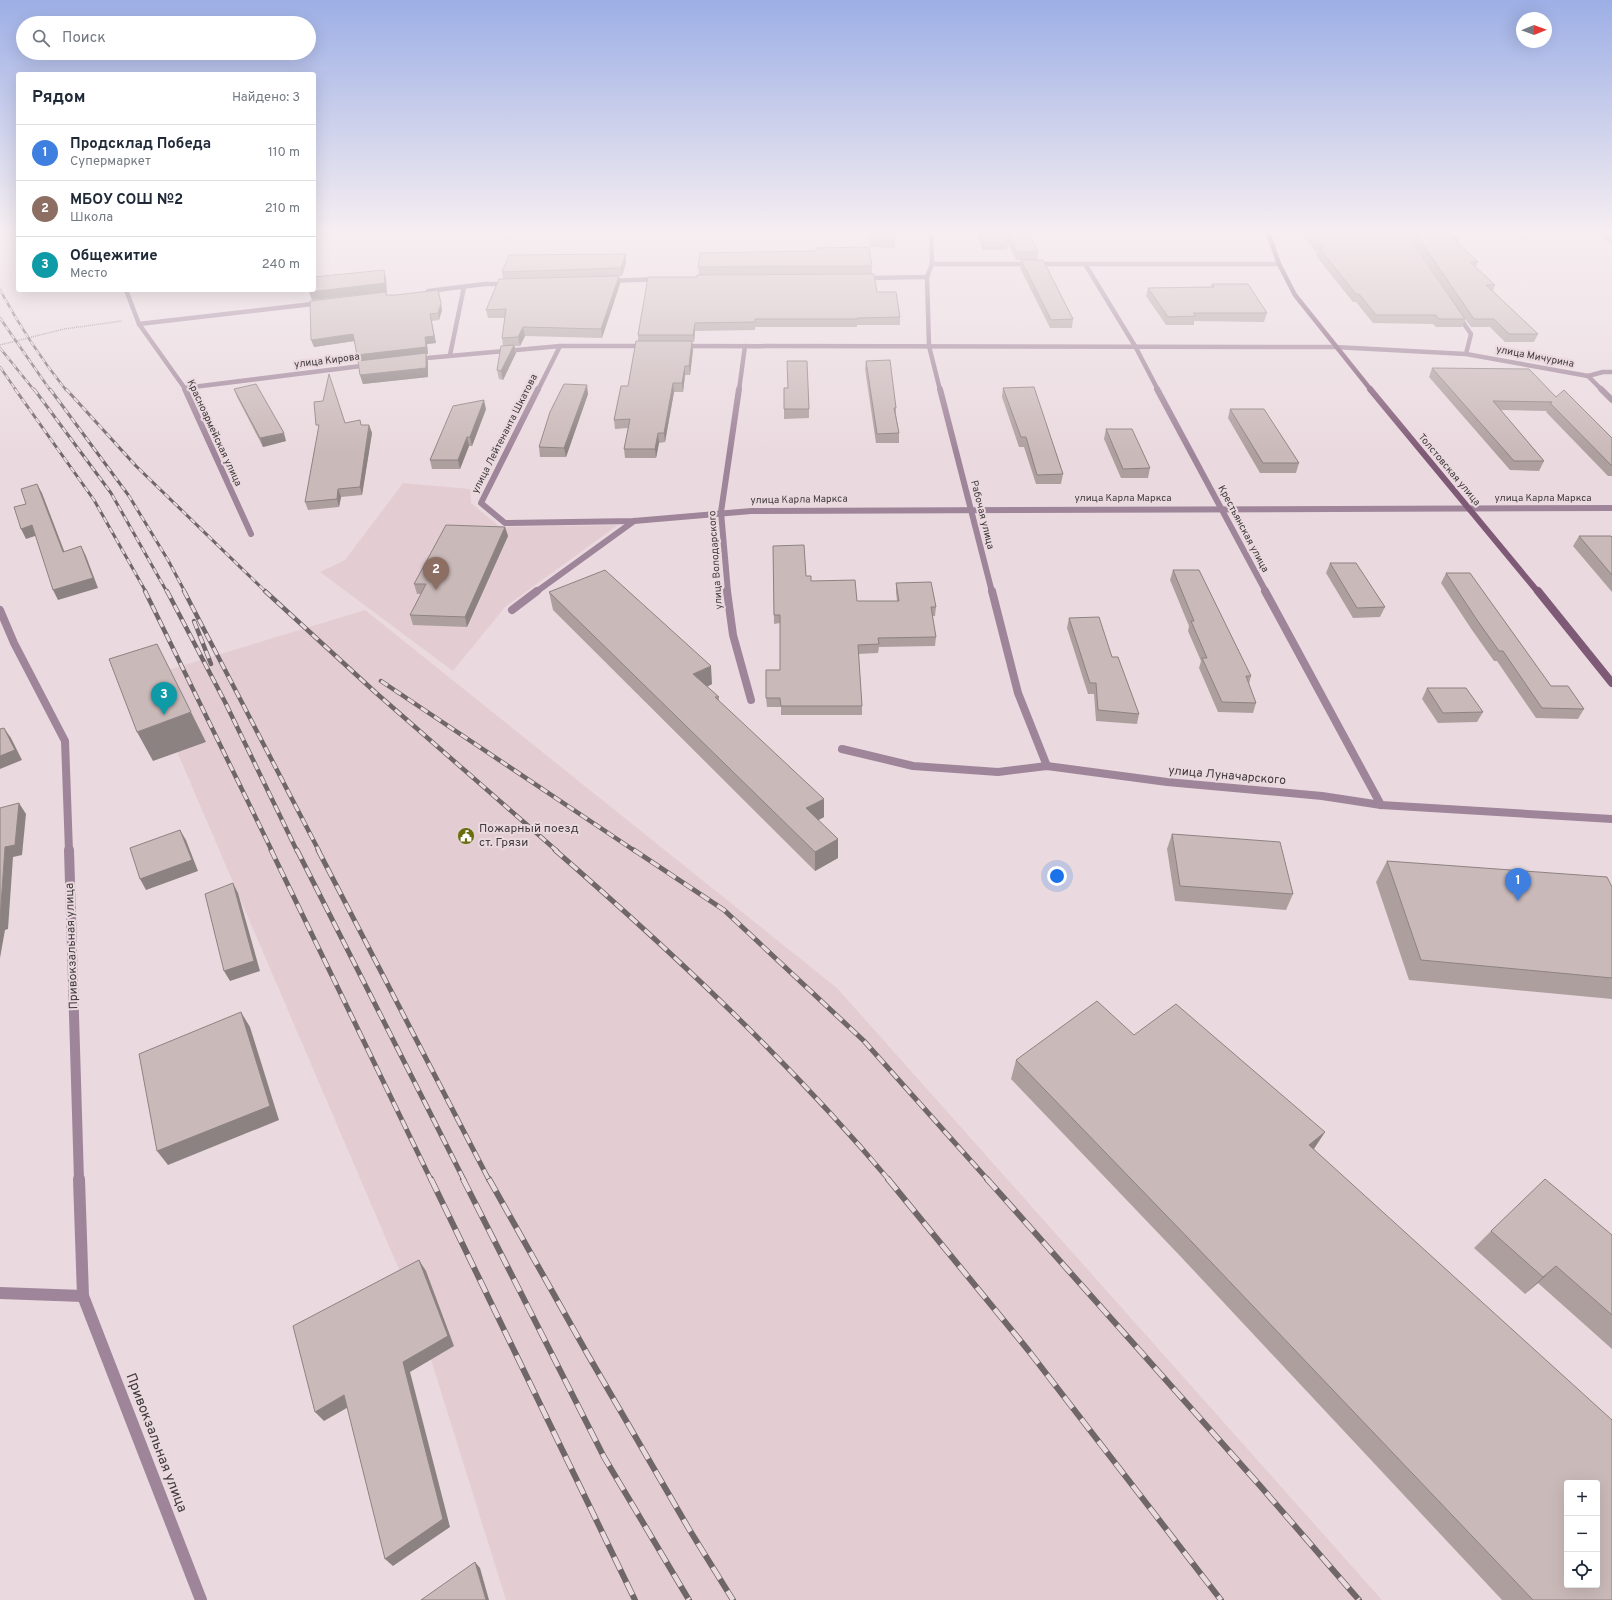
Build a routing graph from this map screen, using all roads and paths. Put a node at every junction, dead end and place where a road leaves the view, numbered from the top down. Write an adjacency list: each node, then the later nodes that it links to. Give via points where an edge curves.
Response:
1 (132, 305): 8 (street, Красноармейская улица)
2 (304, 305): 8 (street)
3 (460, 305): 18 (street)
4 (928, 305): 14 (street, Рабочая улица)
5 (1110, 305): 15 (street, Крестьянская улица)
6 (1302, 305): 16 (main road, Толстовская улица)
7 (1453, 308): 17 (street, via 1471,334)
8 (138, 322): 9 (path, via 64,329); 23 (street, Красноармейская улица)
9 (0, 345)
10 (560, 346): 11 (street); 18 (street); 31 (street, улица Лейтенанта Шкатова, via 481,503)
11 (652, 346)
12 (675, 346): 13 (street)
13 (745, 346): 14 (street); 29 (street, улица Володарского)
14 (929, 346): 15 (street); 28 (street, Рабочая улица)
15 (1135, 346): 16 (street); 26 (street, Крестьянская улица)
16 (1335, 347): 17 (street, улица Мичурина); 25 (main road, Толстовская улица)
17 (1466, 354): 22 (street, улица Мичурина)
18 (450, 355): 19 (street)
19 (411, 360)
20 (372, 365): 23 (street, улица Кирова)
21 (1612, 372): 22 (street, улица Мичурина)
22 (1588, 376): 24 (street)
23 (185, 388): 32 (street, Красноармейская улица)
24 (1612, 400)
25 (1469, 507): 26 (street, улица Карла Маркса); 27 (street, улица Карла Маркса); 35 (main road, Толстовская улица)
26 (1220, 508): 28 (street, улица Карла Маркса); 39 (street, Крестьянская улица)
27 (1612, 508)
28 (970, 509): 29 (street, улица Карла Маркса); 38 (street, Рабочая улица, via 1018,693)
29 (721, 512): 30 (street, улица Карла Маркса); 36 (street, улица Володарского, via 733,635)
30 (634, 521): 31 (street, улица Карла Маркса); 34 (street)
31 (505, 523)
32 (250, 534)
33 (0, 610): 42 (street, Привокзальная улица, via 14,643 65,741)
34 (512, 610)
35 (1612, 683)
36 (751, 700)
37 (842, 750): 38 (street, улица Луначарского, via 913,766 998,772)
38 (1047, 766): 39 (street, улица Луначарского, via 1167,782 1322,796)
39 (1380, 805): 40 (street, улица Луначарского)
40 (1612, 819)
41 (0, 1293): 42 (street)
42 (83, 1296): 43 (street, Привокзальная улица)
43 (201, 1600)

